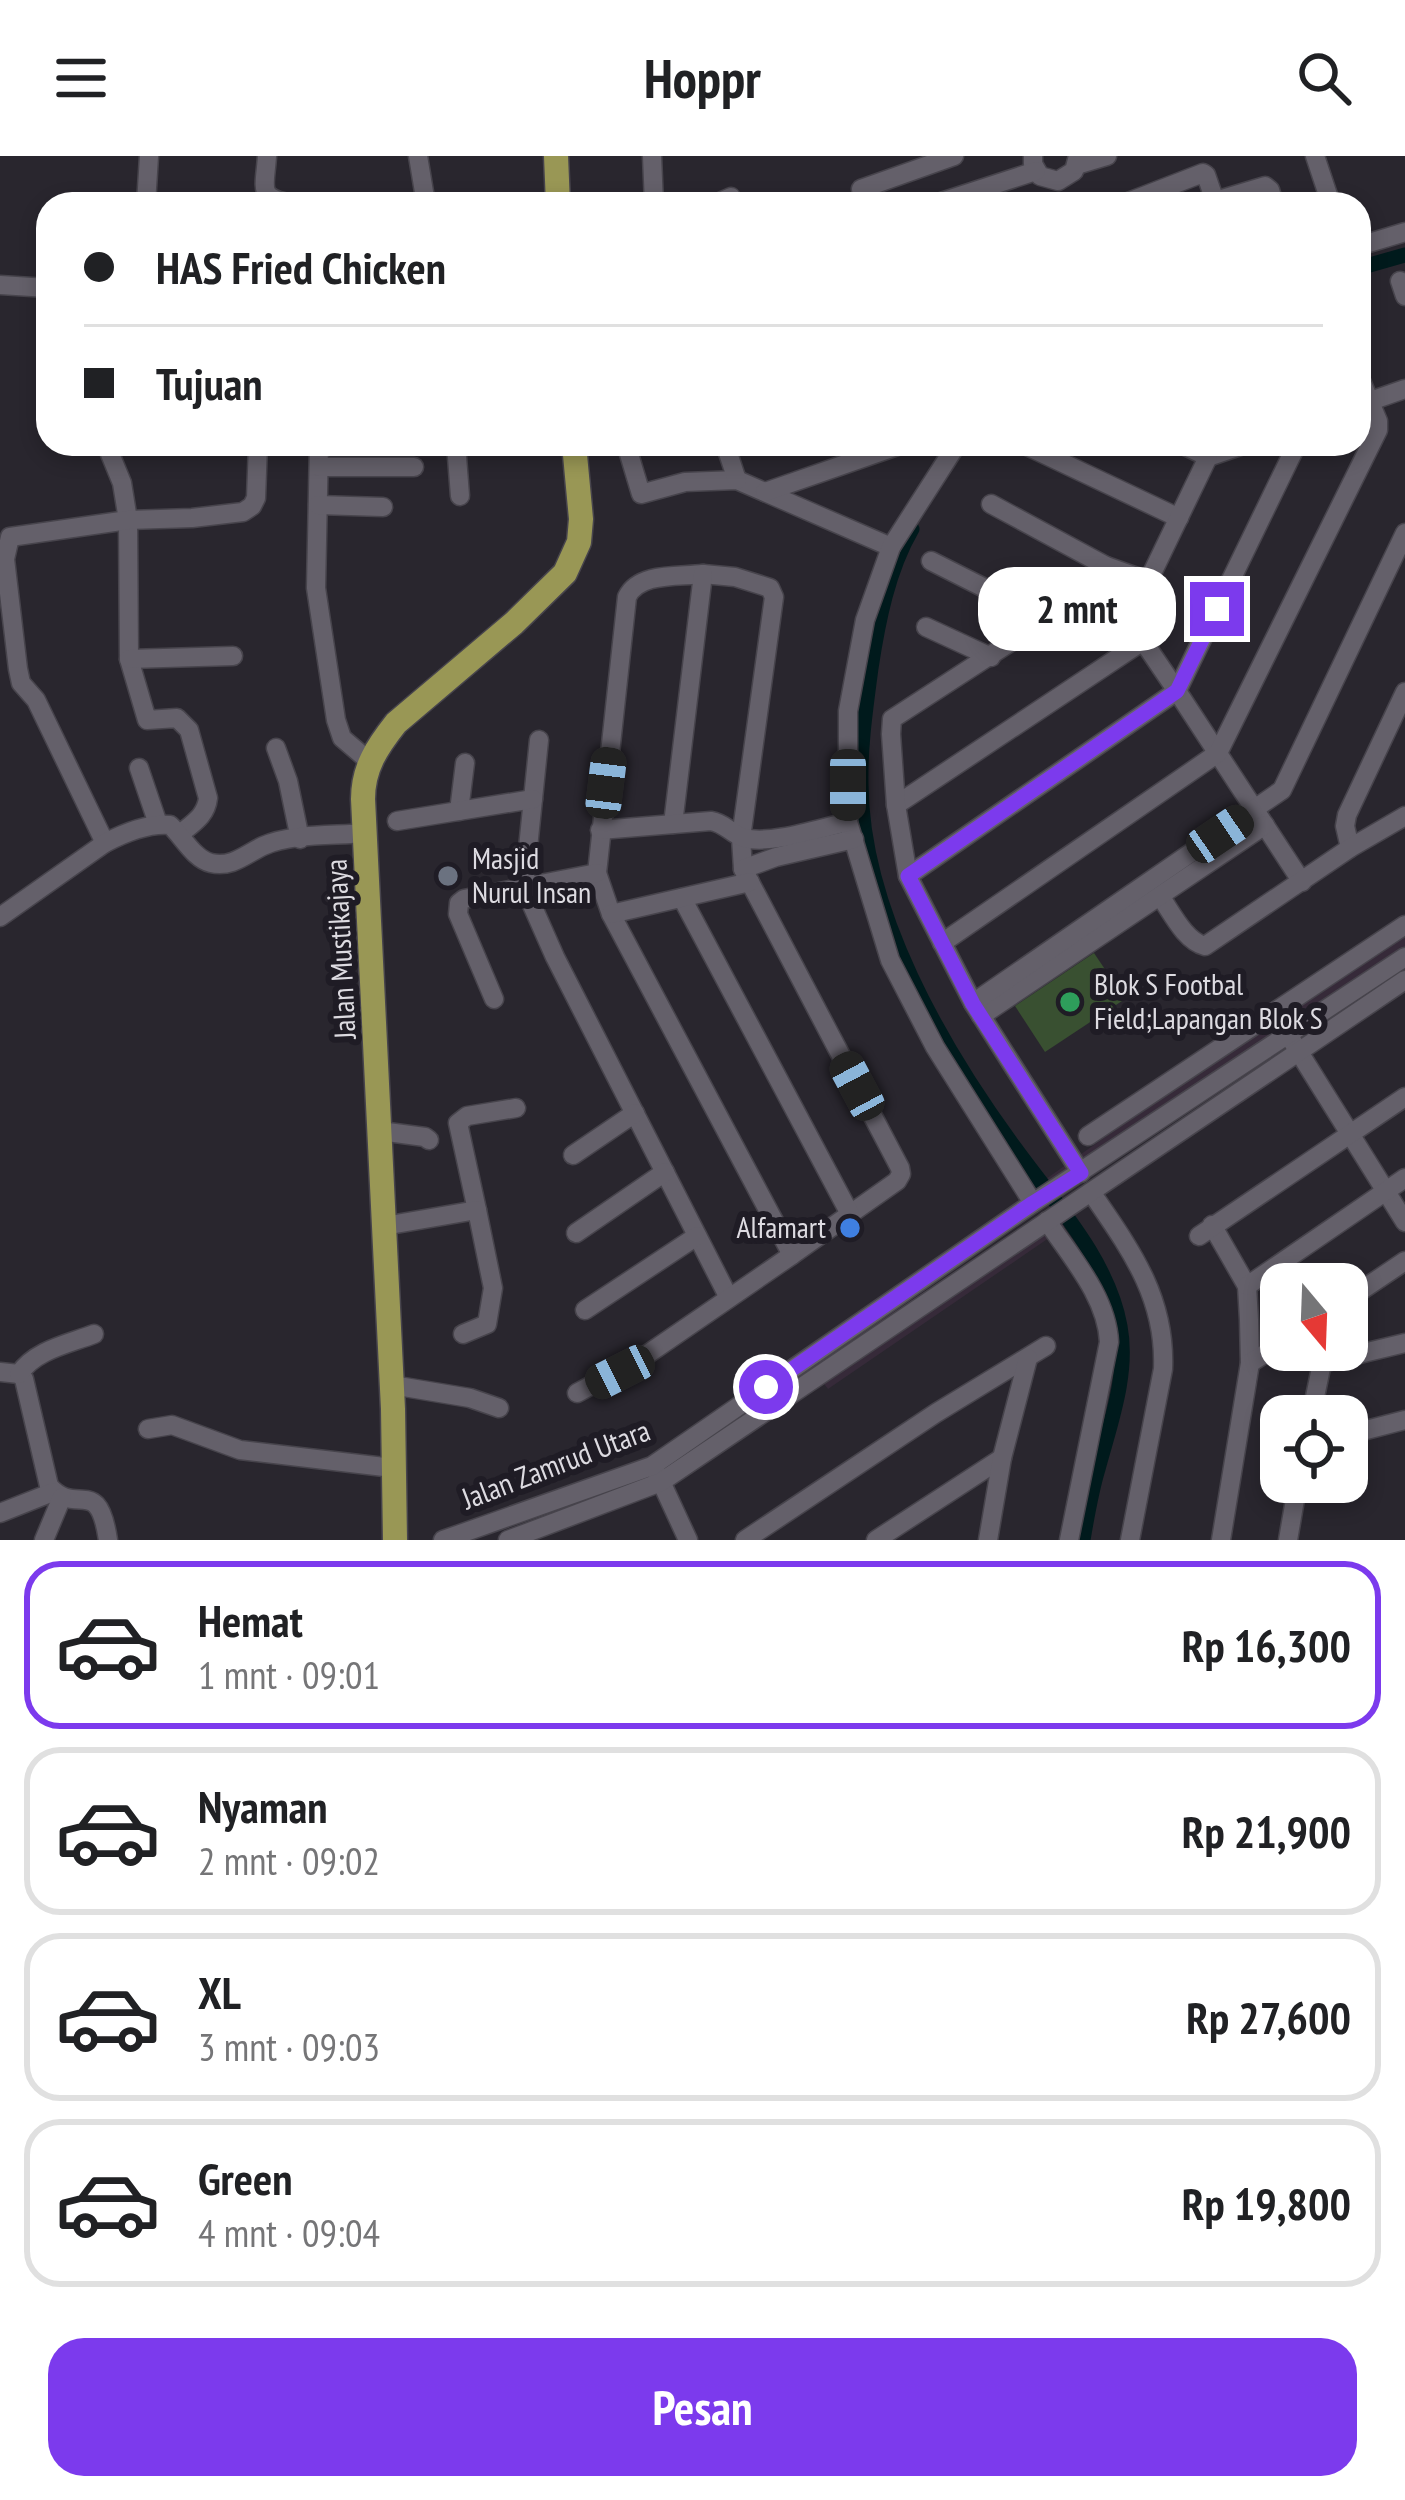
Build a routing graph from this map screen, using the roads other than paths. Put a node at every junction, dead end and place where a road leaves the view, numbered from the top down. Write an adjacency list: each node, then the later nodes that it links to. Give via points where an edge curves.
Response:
1 (149, 156): 14 (street)
2 (267, 156): 15 (street)
3 (418, 156): 16 (street)
4 (556, 156): 17 (main road)
5 (652, 156): 18 (street)
6 (888, 156): 12 (street)
7 (954, 156): 12 (street)
8 (1107, 156): 10 (street)
9 (1315, 156): 22 (street)
10 (1078, 161): 11 (street, via 1058,182)
11 (1034, 163): 19 (street)
12 (896, 176): 13 (street)
13 (861, 189)
14 (147, 192)
15 (266, 192)
16 (424, 192)
17 (558, 192)
18 (654, 192)
19 (964, 192)
20 (1154, 192): 21 (street, via 1203,173)
21 (1211, 192)
22 (1327, 192)
23 (1405, 232): 24 (street)
24 (1371, 242)
25 (0, 286): 26 (street)
26 (36, 288)
27 (1405, 389): 28 (street)
28 (1371, 401)
29 (1371, 413): 30 (street, via 1378,422)
30 (1371, 444)
31 (111, 456): 57 (street)
32 (258, 456): 57 (street, via 256,498 243,512)
33 (319, 456): 48 (street)
34 (373, 456): 49 (street)
35 (457, 456): 52 (street)
36 (575, 456): 75 (main road, via 581,520 566,573 396,723)
37 (630, 456): 50 (street, via 641,494)
38 (728, 456): 50 (street)
39 (843, 456): 46 (street)
40 (869, 456): 46 (street)
41 (948, 456): 59 (street)
42 (1048, 456): 56 (street)
43 (1291, 456): 70 (street)
44 (1365, 456): 74 (street)
45 (1208, 457): 56 (street)
46 (846, 464): 51 (street)
47 (414, 466): 49 (street)
48 (319, 467): 49 (street); 54 (street)
49 (373, 467)
50 (737, 479): 51 (street)
51 (765, 492): 59 (street)
52 (460, 496)
53 (992, 504): 61 (street)
54 (318, 506): 55 (street); 75 (street, via 316,588 336,720 342,738)
55 (383, 507)
56 (1179, 518): 63 (street)
57 (128, 520): 69 (street); 92 (street, via 10,537 5,559 21,682)
58 (1405, 533): 82 (street, via 1288,782)
59 (891, 547): 87 (street, via 865,620 848,711)
60 (931, 561): 64 (street)
61 (1106, 566): 63 (street); 64 (street)
62 (703, 574): 85 (street); 86 (street, via 640,581 627,597); 90 (street, via 770,587 774,597)
63 (1148, 581): 66 (street, via 1130,619)
64 (1048, 620): 68 (street)
65 (926, 627): 68 (street)
66 (1143, 640): 70 (street); 79 (street)
67 (232, 656): 69 (street)
68 (991, 657): 79 (street, via 892,719)
69 (129, 659): 89 (street, via 147,720 177,718 189,730 208,798 201,817)
70 (1177, 691): 74 (street); 96 (street)
71 (1405, 692): 93 (street, via 1347,815)
72 (539, 740): 78 (street)
73 (276, 748): 91 (street)
74 (1217, 753): 82 (street); 104 (street)
75 (369, 761): 88 (main road, Jalan Mustikajaya)
76 (465, 763): 80 (street)
77 (140, 768): 84 (street)
78 (533, 799): 80 (street); 98 (street)
79 (896, 805): 96 (street)
80 (460, 811): 83 (street)
81 (1405, 815): 93 (street)
82 (1260, 818): 97 (street); 99 (street); 108 (street)
83 (397, 821)
84 (158, 824): 89 (street); 92 (street)
85 (673, 824): 86 (street); 90 (street, via 721,823)
86 (601, 830): 94 (street)
87 (851, 830): 90 (street); 95 (street); 125 (street, via 890,959 935,1047)
88 (365, 833): 91 (street); 115 (main road, Jalan Mustikajaya)
89 (180, 834): 91 (street, via 206,862 221,864)
90 (741, 838): 95 (street)
91 (300, 839)
92 (105, 843): 102 (street)
93 (1350, 848): 97 (street)
94 (598, 873): 98 (street); 101 (street)
95 (747, 876): 100 (street); 127 (street, via 900,1168 898,1181)
96 (908, 876): 104 (street)
97 (1302, 882): 99 (street, via 1205,946)
98 (524, 887): 107 (street, via 458,907); 114 (street)
99 (1160, 896): 108 (street)
100 (682, 898): 101 (street); 127 (street)
101 (611, 914): 133 (street)
102 (0, 917)
103 (1405, 925): 109 (street)
104 (942, 943): 108 (street)
105 (1405, 957): 110 (street, Jalan Zamrud Utara)
106 (1405, 980): 111 (street, Jalan Zamrud Utara)
107 (494, 999)
108 (977, 1010): 121 (street)
109 (1274, 1012): 110 (street); 117 (street)
110 (1289, 1036): 111 (street); 121 (street, Jalan Zamrud Utara)
111 (1300, 1054): 116 (street); 124 (street, Jalan Zamrud Utara)
112 (1405, 1097): 116 (street)
113 (516, 1108): 126 (street, via 458,1123)
114 (635, 1113): 119 (street); 120 (street)
115 (380, 1130): 118 (street); 130 (main road, Jalan Mustikajaya)
116 (1350, 1134): 123 (street); 135 (street, via 1205,1230)
117 (1088, 1136)
118 (429, 1140)
119 (573, 1156)
120 (665, 1172): 131 (street); 132 (street)
121 (1079, 1174): 125 (street, Jalan Zamrud Utara)
122 (1405, 1178): 123 (street)
123 (1386, 1191): 129 (street); 135 (street)
124 (1090, 1193): 128 (street, Jalan Zamrud Utara); 170 (street, via 1148,1286 1164,1340)
125 (1037, 1200): 156 (street, Jalan Zamrud Utara)
126 (477, 1210): 130 (street); 140 (street, via 493,1288 488,1324)
127 (850, 1214): 133 (street)
128 (1048, 1220): 156 (street, Jalan Zamrud Utara); 169 (street, via 1096,1298 1109,1342)
129 (1405, 1222)
130 (384, 1226): 148 (main road, Jalan Mustikajaya)
131 (575, 1232)
132 (697, 1236): 137 (street); 138 (street)
133 (792, 1255): 137 (street)
134 (1402, 1271): 136 (street)
135 (1246, 1286): 146 (street)
136 (1368, 1289)
137 (729, 1298): 149 (street)
138 (585, 1310)
139 (94, 1334): 147 (street)
140 (463, 1334)
141 (1405, 1343): 143 (street)
142 (1046, 1346): 145 (street)
143 (1368, 1349)
144 (1260, 1357): 146 (street)
145 (1028, 1358): 154 (street); 166 (street)
146 (1250, 1363): 171 (street)
147 (9, 1373): 157 (street, via 26,1386 49,1486)
148 (392, 1385): 150 (street); 155 (main road, Jalan Mustikajaya)
149 (578, 1394)
150 (500, 1408)
151 (1405, 1420): 153 (street)
152 (148, 1429): 155 (street, via 172,1425 240,1450)
153 (1368, 1430)
154 (1002, 1459): 167 (street); 168 (street)
155 (393, 1468): 163 (main road, Jalan Mustikajaya)
156 (657, 1474): 160 (street, Jalan Zamrud Utara); 165 (street)
157 (58, 1494): 159 (street); 161 (street); 162 (street, via 92,1500)
158 (1294, 1503): 172 (street)
159 (0, 1513)
160 (501, 1534): 164 (street, Jalan Zamrud Utara)
161 (44, 1540)
162 (108, 1540)
163 (395, 1540)
164 (443, 1540)
165 (688, 1540)
166 (746, 1540)
167 (876, 1540)
168 (988, 1540)
169 (1069, 1540)
170 (1130, 1540)
171 (1221, 1540)
172 (1288, 1540)

